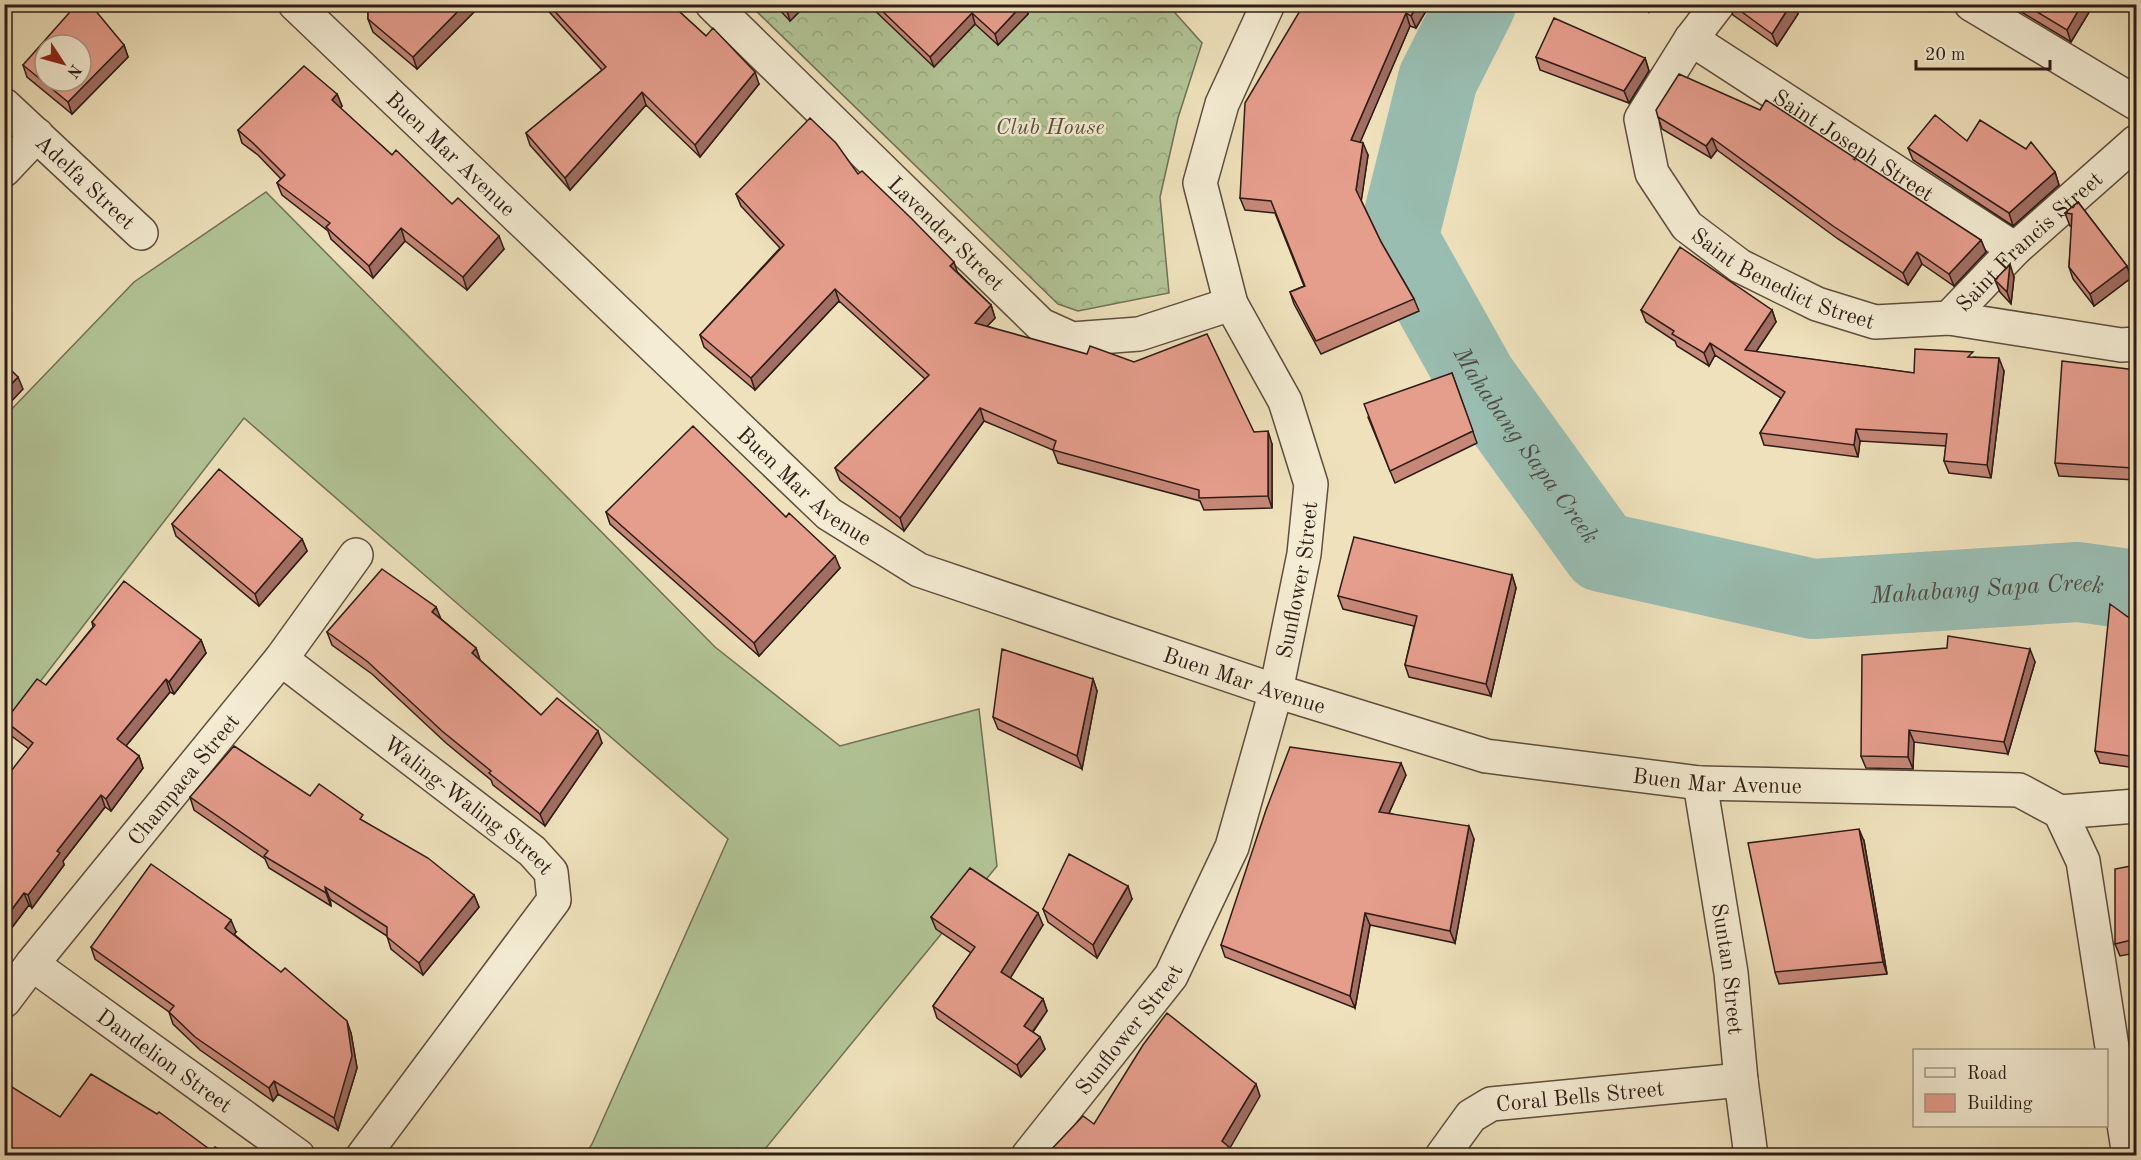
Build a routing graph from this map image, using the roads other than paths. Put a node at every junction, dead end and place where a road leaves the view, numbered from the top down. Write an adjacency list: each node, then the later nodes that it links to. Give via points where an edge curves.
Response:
1 (295, 4): 19 (street, Buen Mar Avenue, via 829,514 919,570)
2 (712, 4): 14 (street, Lavender Street, via 1041,325 1072,339 1139,334)
3 (1268, 4): 14 (street, Sunflower Street, via 1222,104 1200,183)
4 (1718, 4): 6 (street, Saint Benedict Street)
5 (1971, 4): 7 (street)
6 (1691, 39): 13 (street, Saint Joseph Street); 15 (street, Saint Benedict Street, via 1641,119 1652,173 1688,226 1740,266 1817,304 1875,322)
7 (2136, 103)
8 (4, 105): 9 (street, Adelfa Street)
9 (37, 135): 11 (street); 12 (street, Adelfa Street)
10 (2136, 142): 13 (street, Saint Francis Street)
11 (4, 170)
12 (141, 233)
13 (2015, 249): 15 (street, Saint Francis Street)
14 (1231, 304): 19 (street, Sunflower Street, via 1285,400 1311,484 1304,554)
15 (1949, 318): 16 (street, Saint Benedict Street, via 2121,345)
16 (2136, 344)
17 (356, 555): 18 (street, Champaca Street)
18 (281, 659): 23 (street, Champaca Street); 27 (street, Waling-Waling Street, via 532,851 551,872 554,900)
19 (1275, 691): 20 (street, Buen Mar Avenue, via 1486,756); 28 (street, Sunflower Street, via 1232,847 1171,976)
20 (1700, 783): 22 (street, Buen Mar Avenue, via 2019,790); 25 (street, Suntan Street, via 1731,973)
21 (2136, 806): 22 (street)
22 (2060, 812): 31 (street, via 2083,861)
23 (32, 964): 24 (street, Champaca Street); 26 (street, Dandelion Street)
24 (4, 1001)
25 (1741, 1080): 29 (street, Coral Bells Street, via 1491,1104 1471,1116); 30 (street, Suntan Street)
26 (298, 1155)
27 (363, 1155)
28 (1028, 1155)
29 (1443, 1155)
30 (1751, 1155)
31 (2129, 1155)

